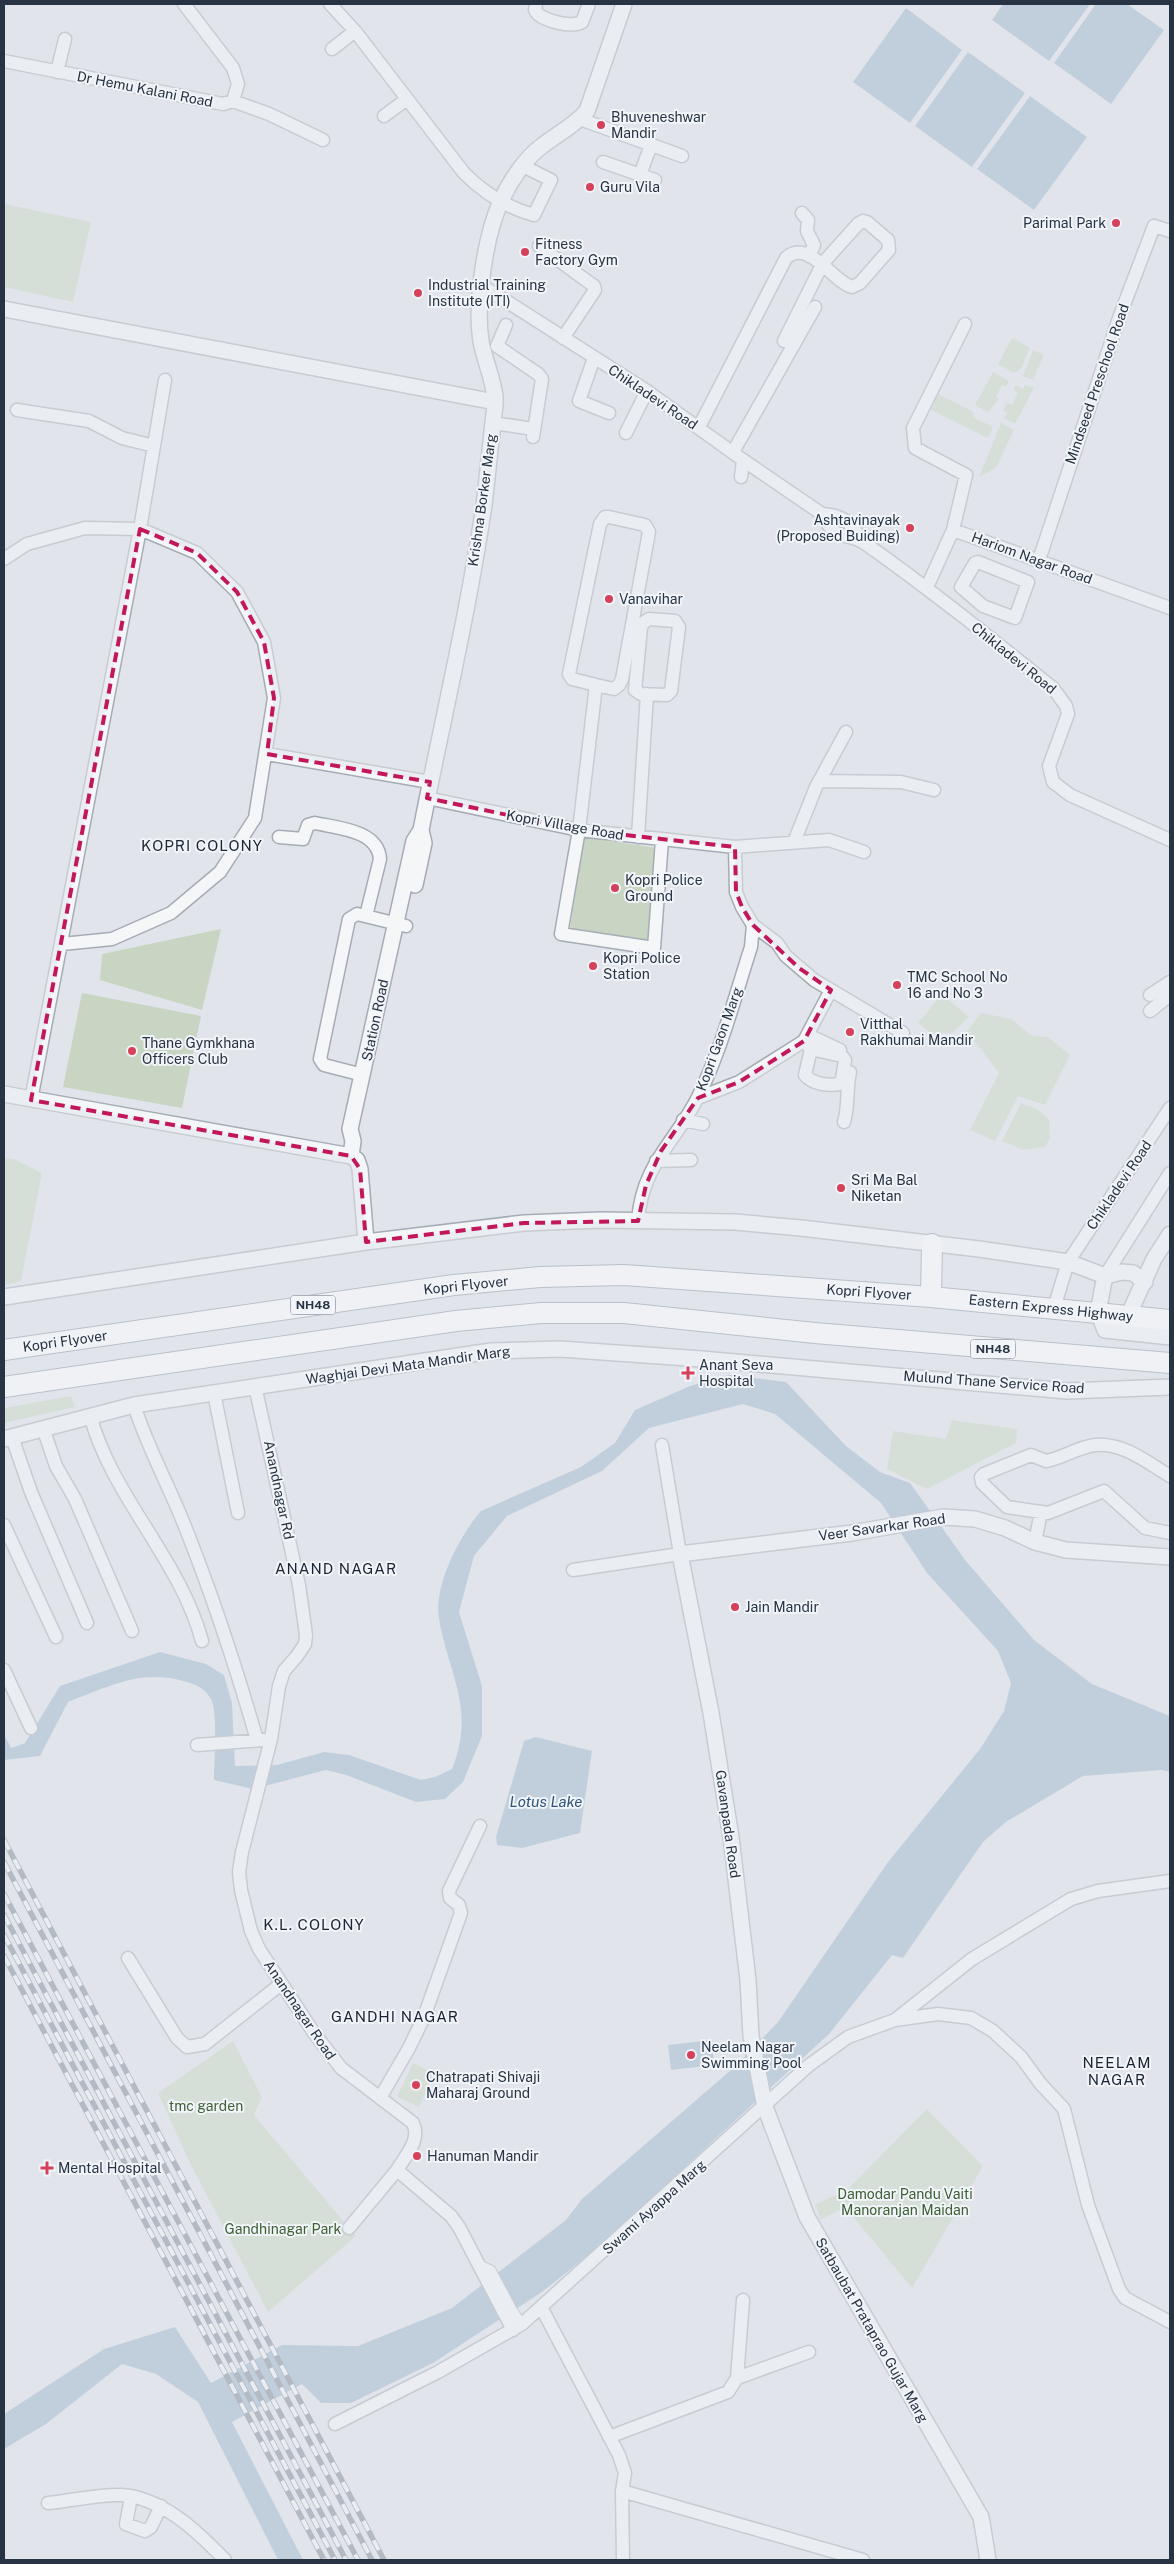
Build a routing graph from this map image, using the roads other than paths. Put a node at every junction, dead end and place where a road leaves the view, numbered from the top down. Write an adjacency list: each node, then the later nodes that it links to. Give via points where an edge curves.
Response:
1 (184, 4): 12 (street, Dr Hemu Kalani Road, via 233,68 238,84)
2 (330, 4): 6 (street)
3 (536, 4): 4 (street, via 539,16 571,25 582,22)
4 (589, 4)
5 (624, 4): 14 (street, via 590,103)
6 (354, 32): 8 (street); 11 (street)
7 (65, 39): 10 (street)
8 (332, 49)
9 (4, 61): 10 (street, Dr Hemu Kalani Road)
10 (57, 72): 12 (street, Dr Hemu Kalani Road, via 223,104)
11 (407, 99): 13 (street); 22 (street, via 464,173 476,186)
12 (233, 101): 15 (street, via 269,114)
13 (384, 116)
14 (580, 119): 16 (street); 19 (street, Krishna Borker Marg, via 540,147)
15 (322, 140)
16 (651, 145): 17 (street); 20 (street)
17 (682, 156)
18 (603, 162): 20 (street)
19 (522, 166): 22 (street, Krishna Borker Marg); 22 (street, via 551,180 536,215)
20 (640, 175): 21 (street)
21 (655, 180)
22 (501, 201): 29 (street, Krishna Borker Marg)
23 (802, 213): 26 (street, via 808,220 807,232 814,245)
24 (1170, 231): 54 (street, Mindseed Preschool Road, via 1154,226 1119,318)
25 (539, 246): 34 (street, via 594,286 595,290)
26 (809, 256): 28 (street); 45 (street, via 795,252 786,258)
27 (775, 261): 45 (street)
28 (822, 263): 28 (street, via 844,284 857,286 889,250 890,243 867,222 860,222); 35 (street)
29 (481, 285): 34 (street, Chikladevi Road); 36 (street, Krishna Borker Marg)
30 (816, 307): 48 (street)
31 (4, 309): 41 (street)
32 (965, 324): 51 (street, via 914,428 915,448 966,476)
33 (506, 325): 37 (street)
34 (563, 338): 38 (street, Chikladevi Road)
35 (784, 340)
36 (481, 342): 37 (street); 41 (street, Krishna Borker Marg)
37 (497, 346): 44 (street, via 541,376 534,433)
38 (594, 358): 40 (street, Chikladevi Road); 43 (street, via 579,401)
39 (166, 380): 47 (street)
40 (647, 391): 45 (street, Chikladevi Road); 46 (street)
41 (495, 402): 44 (street, Krishna Borker Marg)
42 (17, 410): 47 (street, via 89,421 122,438)
43 (609, 412)
44 (493, 422): 63 (street, Krishna Borker Marg, via 484,505)
45 (695, 425): 48 (street, Chikladevi Road)
46 (626, 433)
47 (154, 446): 50 (street)
48 (738, 456): 49 (street); 56 (street, Chikladevi Road, via 822,514 829,527 844,537 862,541)
49 (741, 477)
50 (140, 529): 53 (street, via 85,528 26,544); 61 (street, via 197,553 237,592 266,651 274,698); 77 (street)
51 (954, 530): 52 (street, Hariom Nagar Road); 56 (street, Hariom Nagar Road)
52 (1014, 552): 54 (street, Hariom Nagar Road); 55 (street)
53 (4, 559)
54 (1039, 560): 57 (street, Hariom Nagar Road)
55 (1007, 573): 55 (street, via 1029,585 1014,618 983,606 961,586 977,562)
56 (927, 587): 70 (street, Chikladevi Road, via 1061,696 1068,714 1049,766 1053,782 1059,788)
57 (1170, 608)
58 (596, 685): 58 (street, via 614,688 622,679 649,532 645,525 609,517 600,524 569,674 572,679); 66 (street)
59 (647, 694): 59 (street, via 667,695 671,691 679,627 676,621 649,619 643,623 634,687 637,692); 68 (street)
60 (846, 732): 62 (street)
61 (267, 754): 63 (street); 77 (street, via 255,818 220,872 170,914 112,939)
62 (819, 781): 64 (street, via 901,782); 71 (street)
63 (430, 782): 65 (street, Krishna Borker Marg)
64 (934, 790)
65 (427, 798): 66 (street, Kopri Village Road); 75 (street, Station Road, via 421,830 414,841)
66 (578, 830): 68 (street, Kopri Village Road); 69 (street, via 561,934 654,948)
67 (279, 837): 74 (street, via 303,839 308,826 315,823 370,839 380,859)
68 (638, 837): 69 (street, Kopri Village Road)
69 (662, 840): 72 (street, Kopri Village Road)
70 (1170, 840)
71 (794, 842): 72 (street, Kopri Village Road); 73 (street, Kopri Village Road, via 829,840)
72 (735, 847): 76 (street, via 736,892)
73 (864, 852)
74 (366, 916): 75 (street); 86 (street, via 354,914 349,919 320,1059 324,1065)
75 (401, 925): 85 (street, Station Road)
76 (754, 925): 79 (street, via 799,968); 88 (street, Kopri Gaon Marg, via 751,947 719,1048)
77 (62, 944): 89 (street)
78 (1170, 982): 80 (street)
79 (831, 990): 83 (street); 84 (street)
80 (1150, 994)
81 (1170, 995): 82 (street)
82 (1150, 1011)
83 (903, 1033)
84 (808, 1041): 88 (street, via 739,1082); 92 (street, via 852,1058)
85 (374, 1050): 86 (street, Station Road); 94 (street, via 360,1132)
86 (363, 1075): 94 (street, Station Road, via 350,1129)
87 (4, 1094): 89 (street)
88 (698, 1098): 91 (street, Kopri Gaon Marg)
89 (31, 1100): 95 (street)
90 (1170, 1108): 103 (street, Chikladevi Road)
91 (683, 1120): 93 (street); 97 (street, Kopri Gaon Marg)
92 (844, 1122)
93 (703, 1124)
94 (353, 1141): 95 (street, Station Road)
95 (351, 1156): 101 (street, via 357,1160 360,1169)
96 (691, 1160): 97 (street)
97 (656, 1161): 99 (street, Kopri Gaon Marg, via 639,1204)
98 (1170, 1173): 104 (street)
99 (638, 1221): 101 (street, via 524,1224); 102 (street, via 735,1222)
100 (1170, 1234): 105 (street, via 1154,1259)
101 (366, 1242): 106 (street)
102 (932, 1244): 103 (street); 107 (highway)
103 (1068, 1262): 104 (street); 108 (street, Chikladevi Road)
104 (1105, 1276): 105 (street, via 1133,1273); 109 (street)
105 (1145, 1282): 110 (street)
106 (4, 1297)
107 (931, 1297): 108 (highway, Eastern Express Highway / NH48); 113 (highway, Kopri Flyover / NH48, via 624,1275 540,1277 454,1285)
108 (1054, 1308): 109 (highway, Eastern Express Highway / NH48)
109 (1098, 1312): 110 (highway, Eastern Express Highway / NH48); 112 (street, via 1106,1330)
110 (1128, 1316): 111 (highway, Eastern Express Highway / NH48)
111 (1170, 1320)
112 (1170, 1337)
113 (4, 1350)
114 (1170, 1363): 117 (highway, NH48, via 624,1313 541,1313 456,1321)
115 (819, 1368): 116 (street, Waghjai Devi Mata Mandir Marg, via 560,1350 491,1351); 118 (street, Mulund Thane Service Road, via 1067,1391)
116 (255, 1386): 119 (street, Waghjai Devi Mata Mandir Marg); 141 (street, Anandnagar Rd, via 295,1567 306,1635 305,1644 284,1671)
117 (4, 1387)
118 (1170, 1387)
119 (214, 1393): 120 (street, Waghjai Devi Mata Mandir Marg); 127 (street)
120 (134, 1405): 121 (street, Waghjai Devi Mata Mandir Marg); 140 (street, via 191,1541)
121 (90, 1415): 122 (street, Waghjai Devi Mata Mandir Marg); 137 (street, via 101,1449 180,1584 196,1618)
122 (43, 1428): 123 (street, Waghjai Devi Mata Mandir Marg); 135 (street, via 56,1466 75,1499)
123 (8, 1438): 134 (street)
124 (662, 1444): 131 (street)
125 (1170, 1476): 126 (street, via 1127,1450 1095,1445 1046,1461 1031,1455 982,1475 982,1483 1007,1507)
126 (1041, 1512): 129 (street, via 1054,1512 1099,1490 1145,1528); 130 (street)
127 (238, 1513)
128 (4, 1525): 136 (street)
129 (1170, 1534)
130 (1034, 1542): 131 (street, Veer Savarkar Road, via 1005,1528 975,1519 936,1518 852,1533); 132 (street, Veer Savarkar Road, via 1066,1550)
131 (680, 1554): 133 (street); 150 (street, Gavanpada Road, via 712,1713 733,1853 751,2036)
132 (1170, 1558)
133 (573, 1570)
134 (87, 1623)
135 (132, 1631)
136 (56, 1637)
137 (202, 1641)
138 (4, 1670): 139 (street)
139 (31, 1728)
140 (256, 1740): 141 (street); 142 (street)
141 (271, 1740): 143 (street, Anandnagar Rd)
142 (197, 1745)
143 (258, 1793): 147 (street, Anandnagar Road, via 242,1852 240,1890 251,1931)
144 (480, 1826): 149 (street, via 449,1891 461,1913 424,2017)
145 (1170, 1881): 148 (street, via 1098,1891 1071,1899 972,1959)
146 (128, 1958): 147 (street, via 177,2038 187,2047 205,2044)
147 (281, 1984): 149 (street, Anandnagar Road, via 341,2068)
148 (895, 2020): 150 (street, Swami Ayappa Marg, via 848,2037); 155 (street, via 938,2014 971,2018 993,2031 1021,2057 1064,2109 1088,2205 1119,2289 1125,2298)
149 (380, 2098): 151 (street, Anandnagar Road, via 413,2123 416,2130 416,2139)
150 (764, 2101): 154 (street, Swami Ayappa Marg); 168 (street, Satbaubat Prataprao Gujar Marg, via 807,2217 982,2517)
151 (397, 2170): 152 (street, Anandnagar Road); 156 (street, via 451,2216)
152 (349, 2228)
153 (743, 2300): 158 (street)
154 (541, 2307): 156 (street, Swami Ayappa Marg); 160 (street)
155 (1170, 2322)
156 (517, 2327): 159 (street, Swami Ayappa Marg, via 438,2372)
157 (809, 2352): 158 (street)
158 (737, 2378): 160 (street, via 728,2392)
159 (335, 2424)
160 (609, 2438): 161 (street, via 625,2473)
161 (622, 2490): 166 (street); 167 (street)
162 (131, 2497): 163 (street, via 122,2495); 164 (street); 164 (street, via 126,2524 145,2531 151,2527)
163 (48, 2503)
164 (161, 2506): 165 (street, via 204,2539)
165 (224, 2560)
166 (623, 2560)
167 (863, 2560)
168 (988, 2560)

